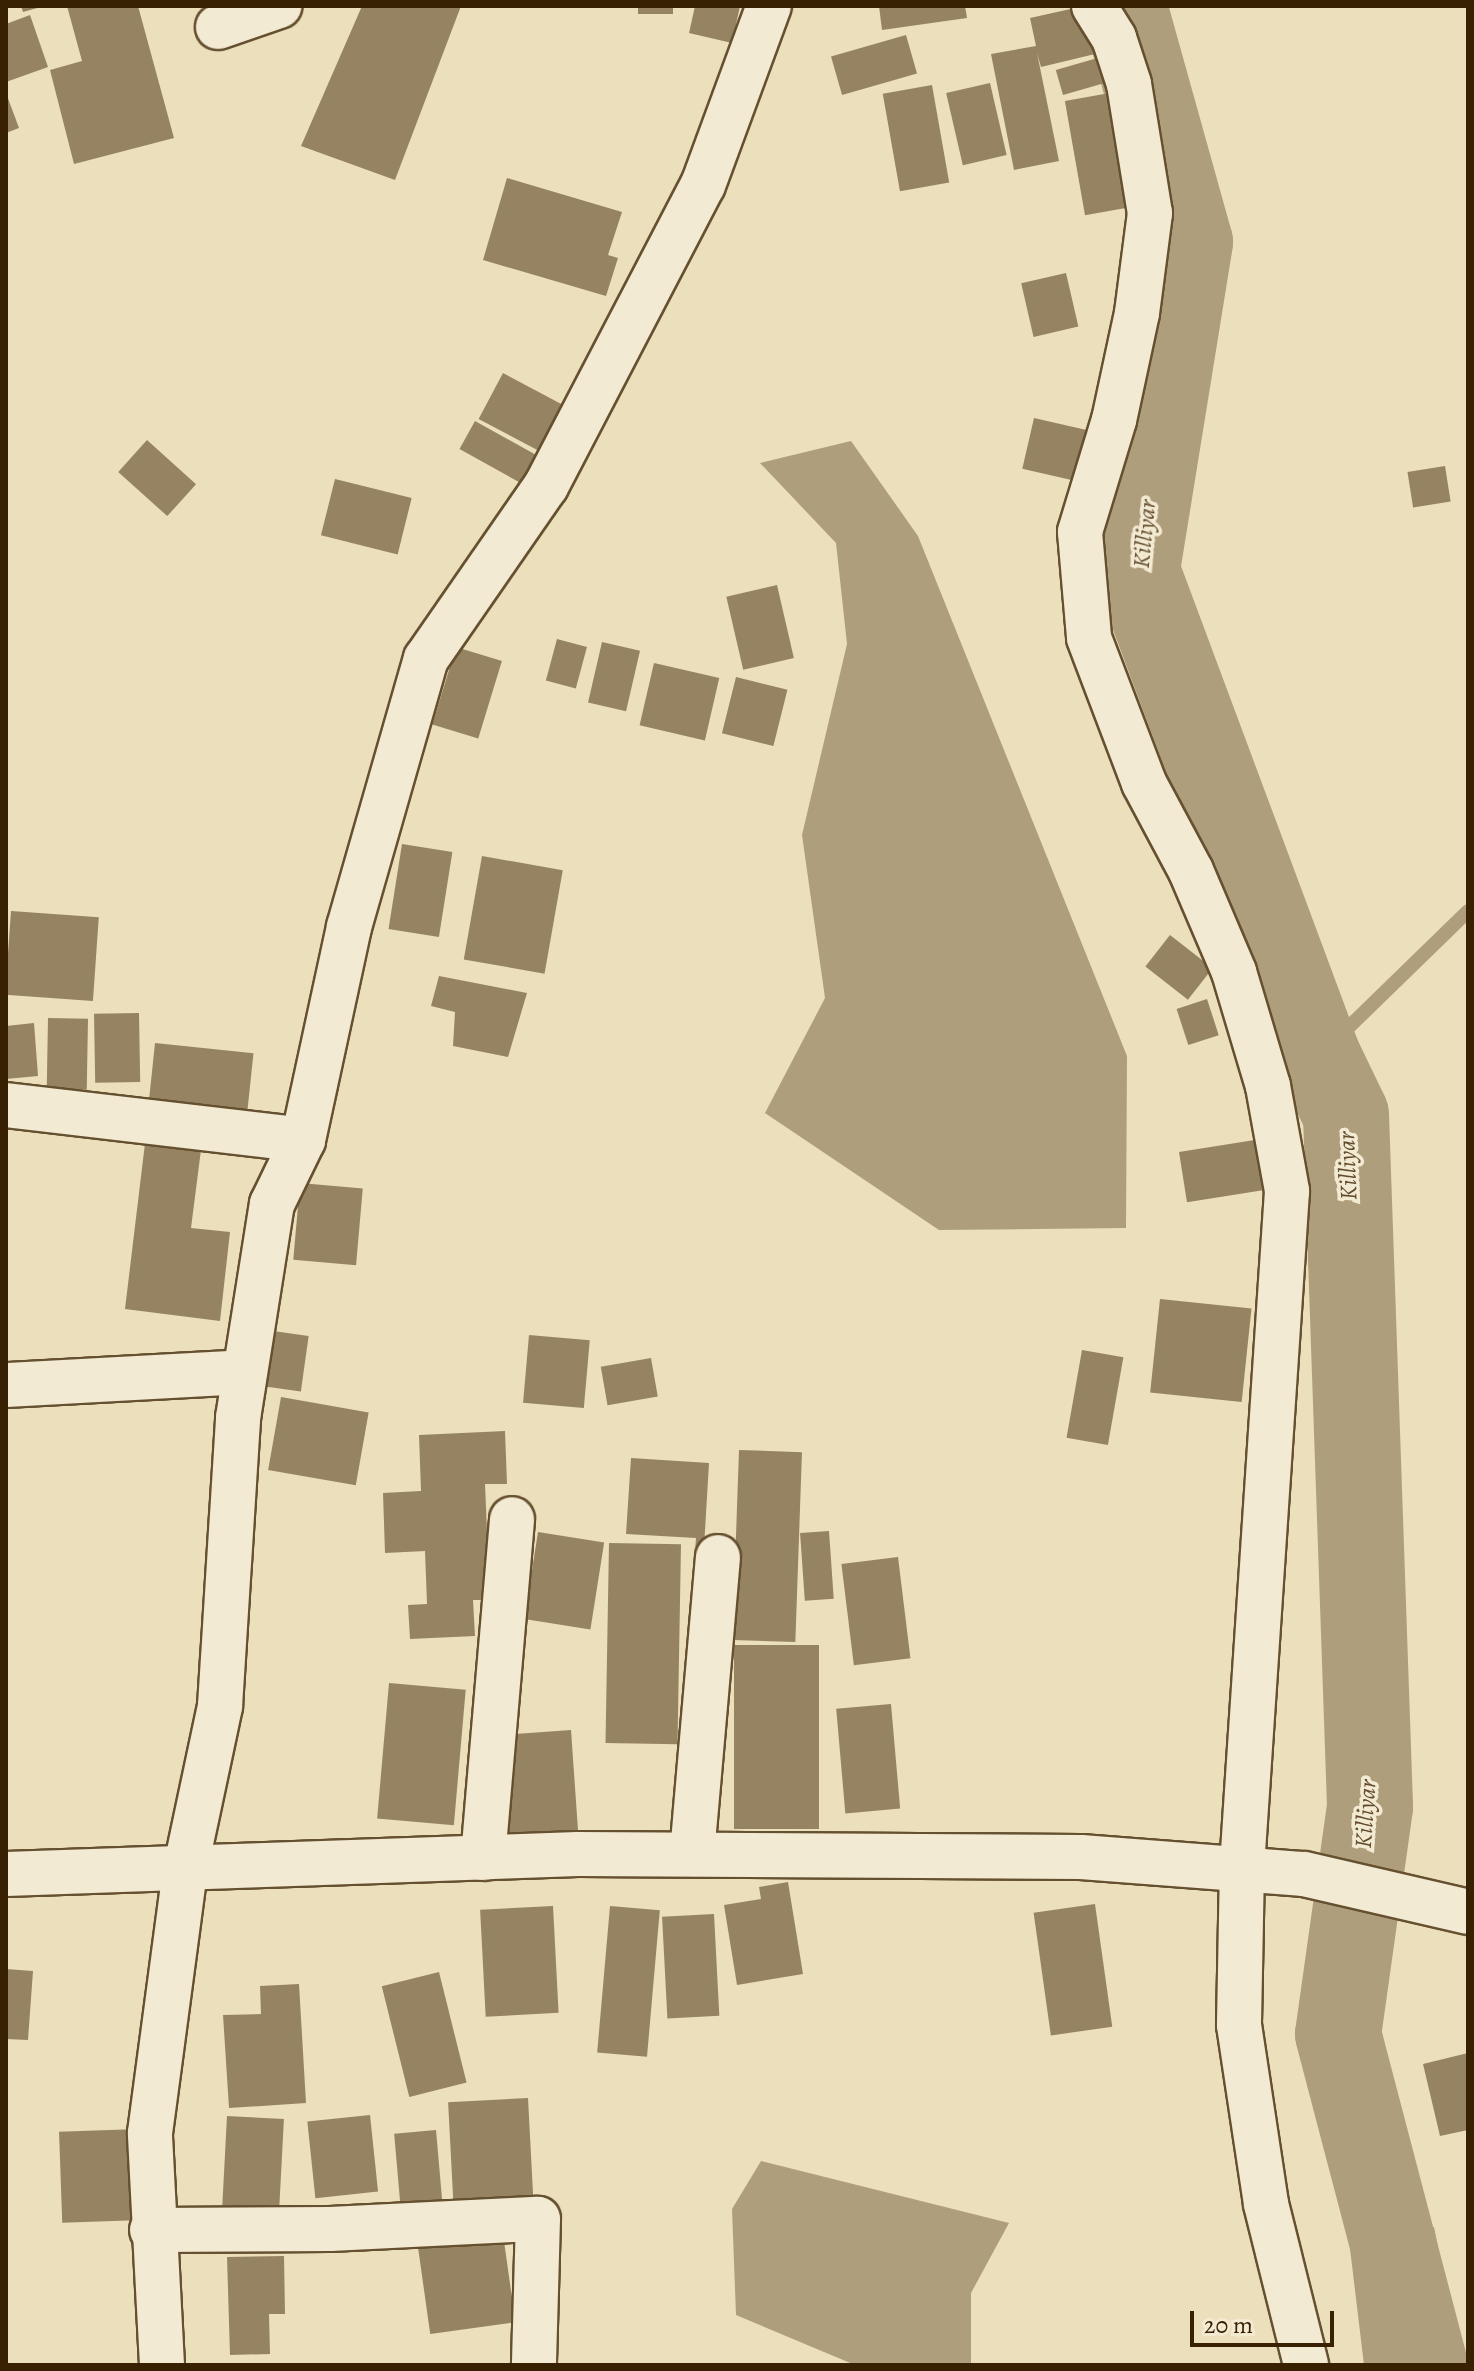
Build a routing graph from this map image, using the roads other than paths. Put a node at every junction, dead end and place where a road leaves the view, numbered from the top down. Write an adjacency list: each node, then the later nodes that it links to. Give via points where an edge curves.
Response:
1 (279, 6): 4 (street)
2 (769, 6): 6 (street, via 703,185 553,472 426,659 349,927)
3 (1094, 6): 13 (street, via 1114,38 1129,84 1150,213 1137,313 1114,420 1080,532 1089,638 1144,783 1191,871 1234,972 1265,1073 1287,1191)
4 (218, 27)
5 (6, 1105): 6 (street)
6 (303, 1140): 7 (street, via 272,1204)
7 (245, 1372): 8 (street); 14 (street, via 220,1706)
8 (6, 1385)
9 (512, 1519): 12 (street)
10 (718, 1557): 11 (street)
11 (692, 1854): 12 (street); 13 (street, via 1081,1857)
12 (483, 1858): 14 (street)
13 (1242, 1867): 16 (street, via 1304,1874); 20 (street, via 1239,2025 1266,2204)
14 (185, 1871): 15 (street); 17 (street, via 150,2133)
15 (6, 1874)
16 (1468, 1912)
17 (152, 2230): 18 (street); 19 (street, via 330,2229 538,2219)
18 (162, 2365)
19 (534, 2365)
20 (1306, 2365)

